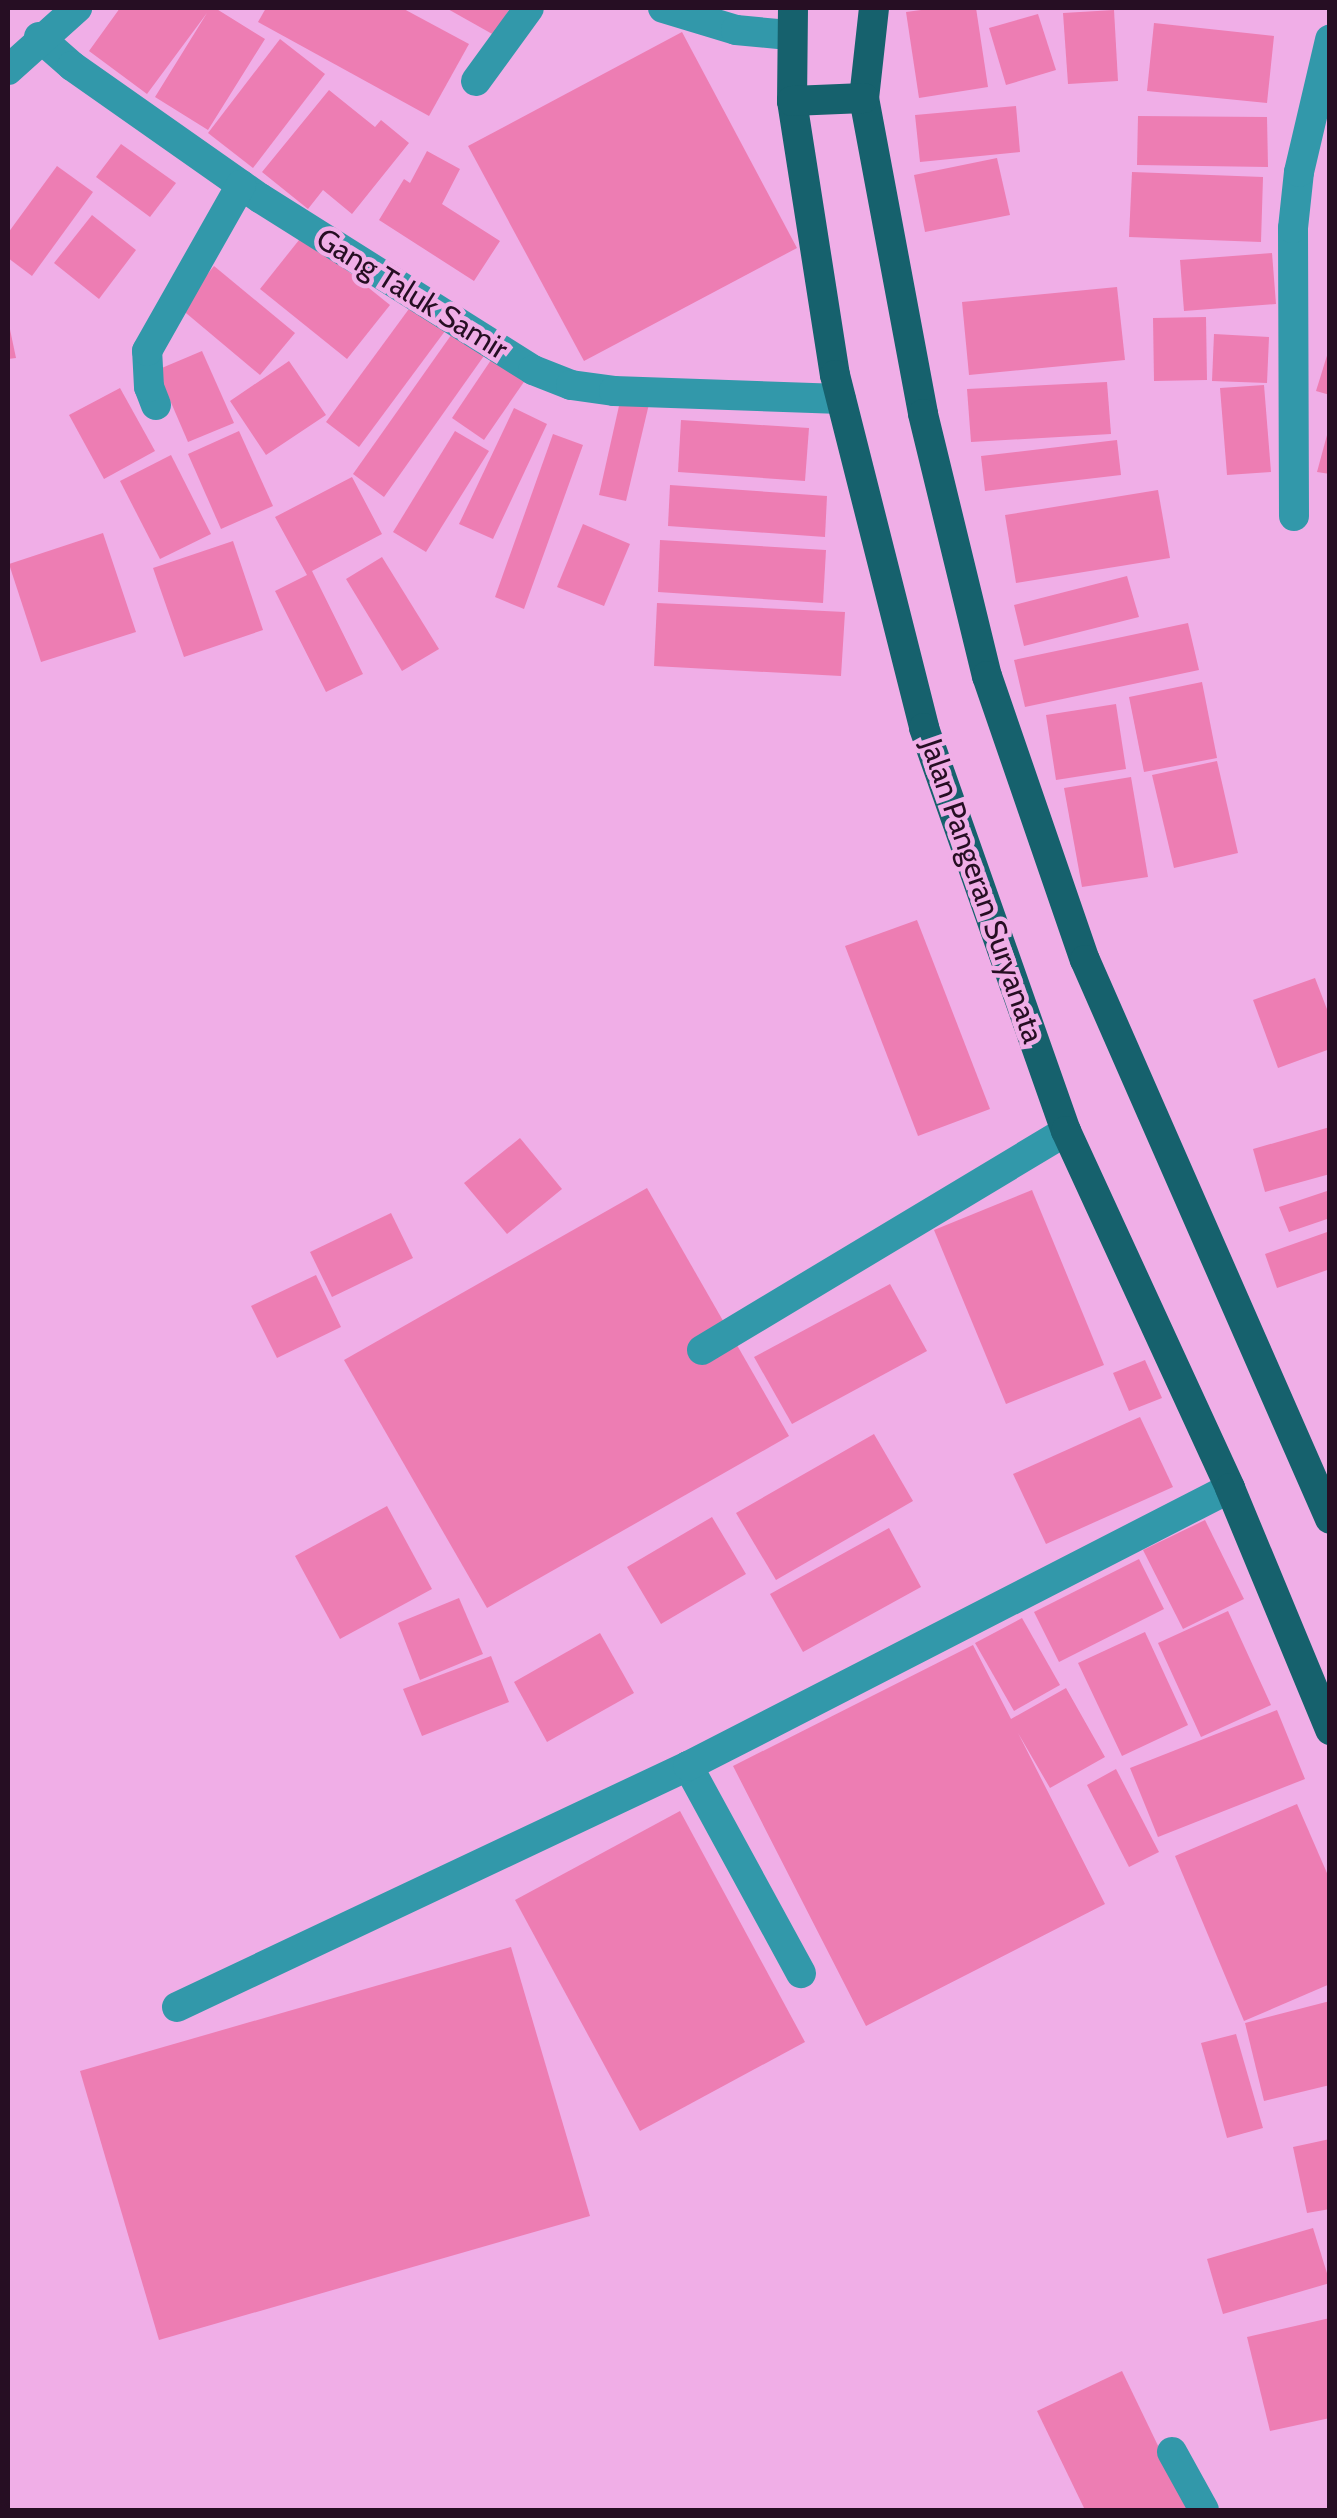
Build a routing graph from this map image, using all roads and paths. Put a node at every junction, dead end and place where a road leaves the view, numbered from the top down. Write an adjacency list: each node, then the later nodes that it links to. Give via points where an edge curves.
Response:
1 (76, 8): 6 (street)
2 (529, 8): 9 (street)
3 (663, 8): 5 (street, via 736,30)
4 (874, 8): 10 (main road)
5 (791, 21): 11 (main road, Jalan Pangeran Suryanata)
6 (40, 37): 8 (street); 12 (street, Gang Taluk Samir)
7 (1330, 40): 15 (street, via 1293,228)
8 (8, 70)
9 (476, 81)
10 (864, 98): 11 (main road); 19 (main road, via 923,414 987,676 1085,960)
11 (792, 101): 13 (main road, Jalan Pangeran Suryanata)
12 (241, 185): 13 (street, Gang Taluk Samir, via 533,370 570,385); 14 (street, via 147,351)
13 (841, 400): 16 (main road, Jalan Pangeran Suryanata, via 924,728)
14 (156, 405)
15 (1294, 516)
16 (1066, 1131): 17 (street); 18 (main road, Jalan Pangeran Suryanata)
17 (702, 1350)
18 (1230, 1488): 20 (main road, Jalan Pangeran Suryanata); 21 (street)
19 (1330, 1519)
20 (1330, 1730)
21 (688, 1766): 22 (street); 23 (street)
22 (800, 1974)
23 (177, 2007)
24 (1172, 2452): 25 (street)
25 (1204, 2510)

